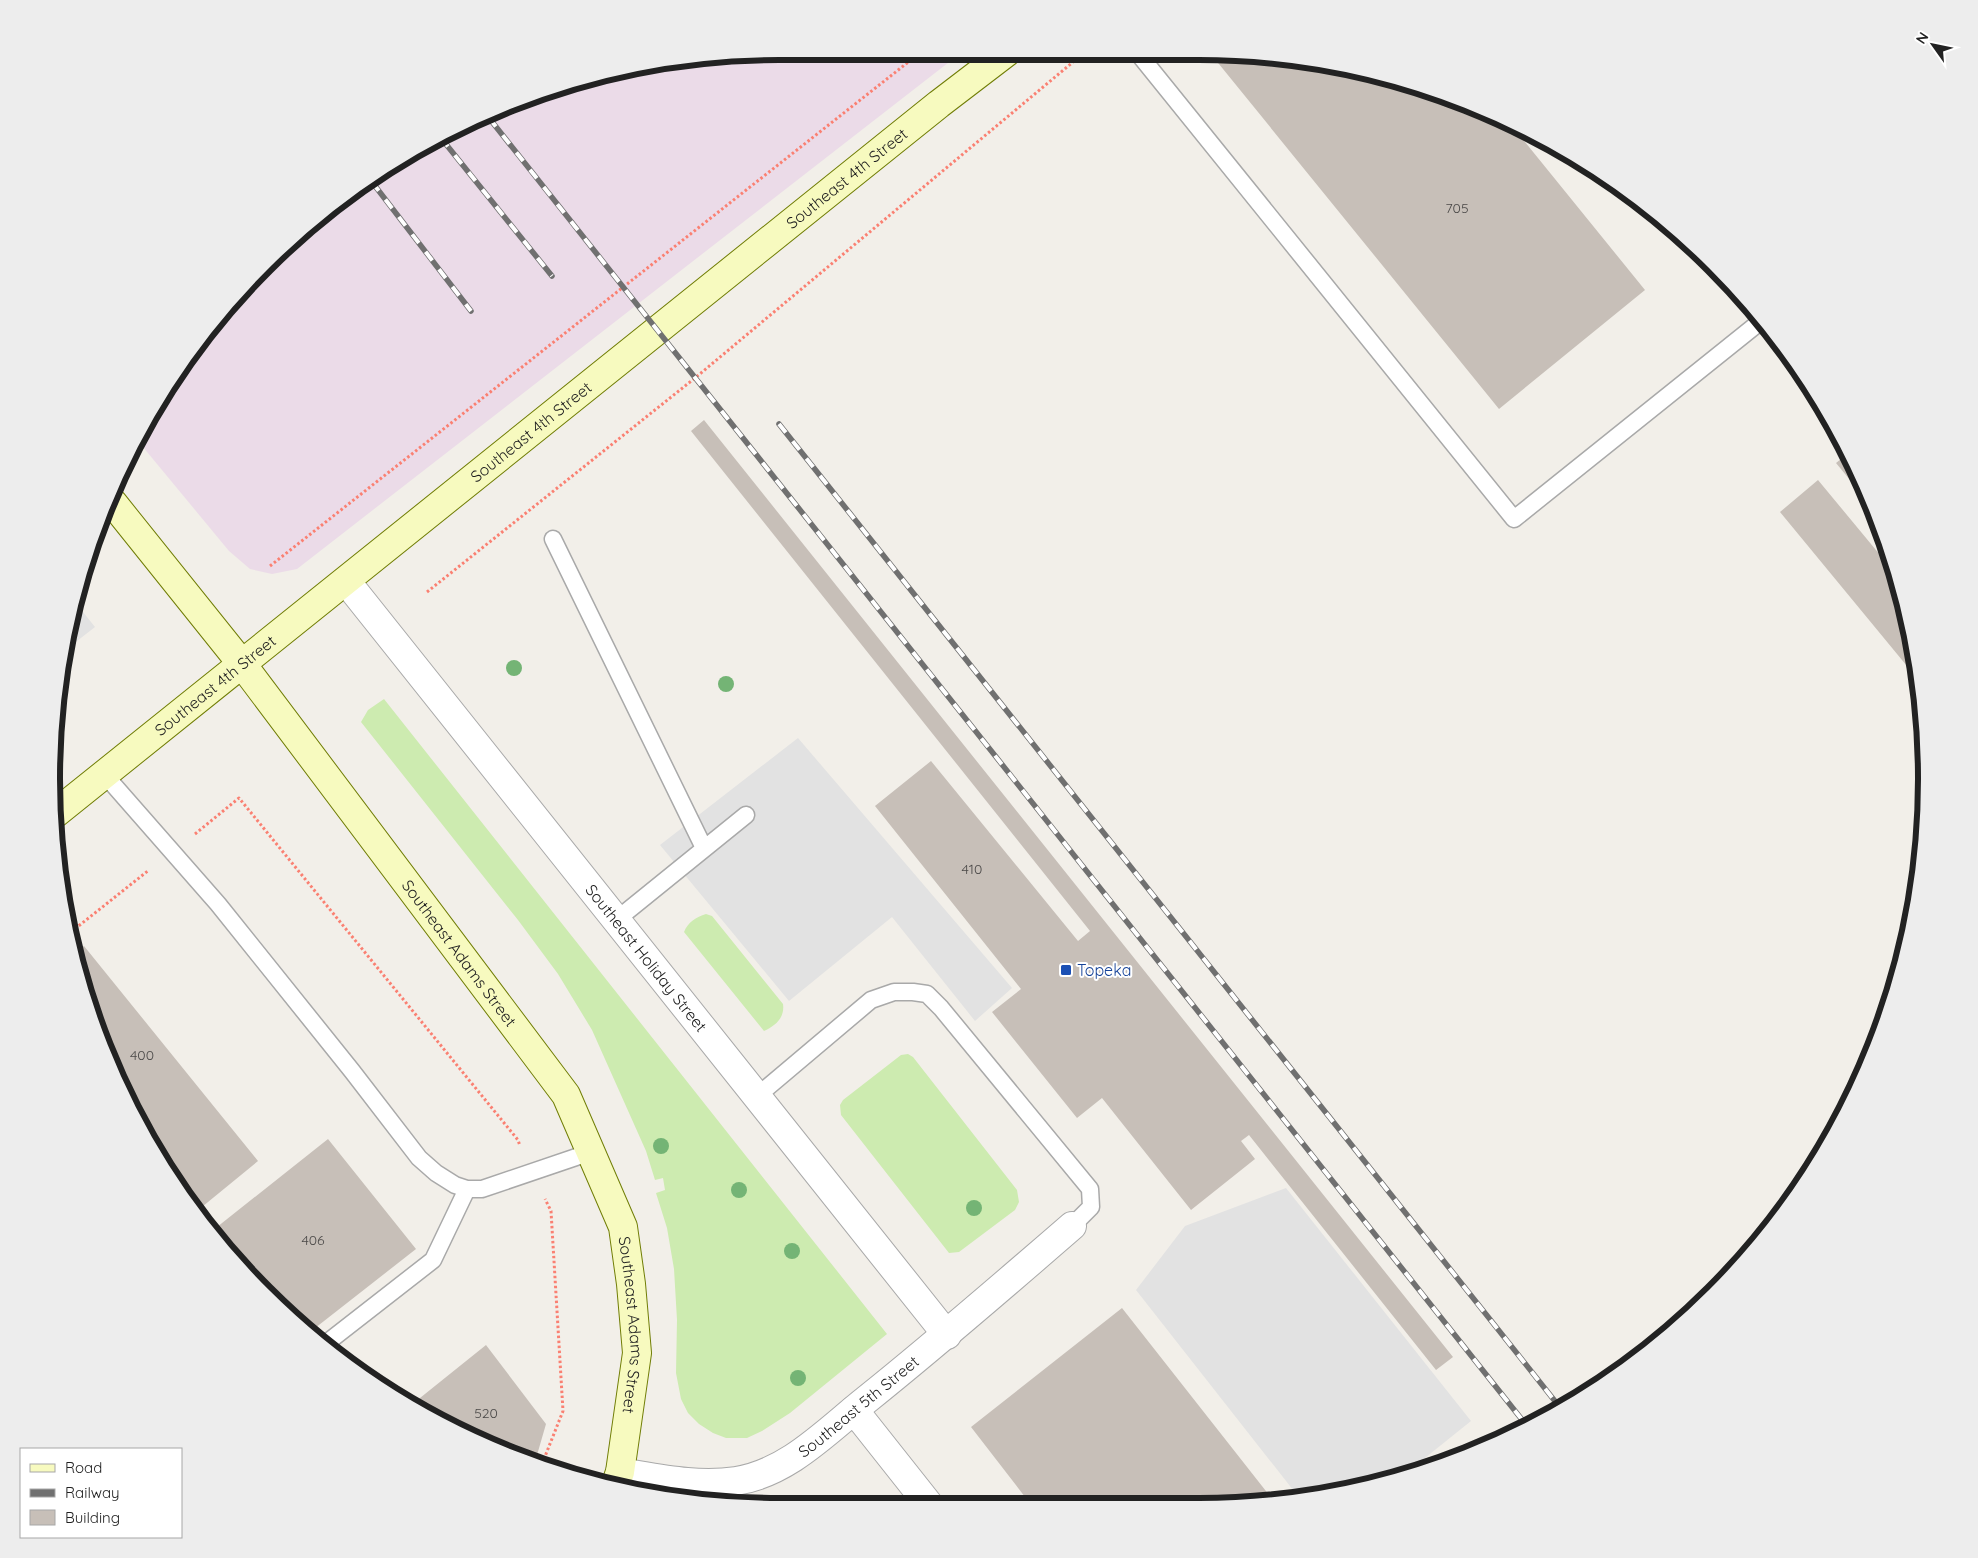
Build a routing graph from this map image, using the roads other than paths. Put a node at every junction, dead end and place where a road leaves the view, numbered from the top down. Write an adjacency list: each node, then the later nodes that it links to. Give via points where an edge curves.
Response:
1 (997, 60): 6 (street, Southeast 4th Street)
2 (1143, 60): 3 (lane, via 1514,519)
3 (1756, 325)
4 (114, 506): 7 (street, Southeast Adams Street)
5 (553, 539): 11 (lane)
6 (346, 581): 7 (street, Southeast 4th Street); 12 (street, Southeast Holiday Street)
7 (242, 664): 8 (street, Southeast 4th Street); 14 (street, Southeast Adams Street, via 566,1095)
8 (104, 774): 9 (street, Southeast 4th Street); 15 (lane, via 224,911 419,1158 454,1185)
9 (61, 809)
10 (746, 815): 11 (lane)
11 (704, 848): 12 (lane)
12 (615, 921): 13 (street, Southeast Holiday Street)
13 (756, 1097): 16 (lane, via 871,1000 894,992 927,994 942,1008 1090,1189 1091,1207); 17 (street, Southeast Holiday Street)
14 (591, 1152): 15 (lane, via 482,1189); 20 (street, Southeast Adams Street, via 623,1227 637,1353)
15 (467, 1189): 18 (lane, via 433,1260)
16 (1072, 1226): 17 (street, Southeast 5th Street)
17 (947, 1335): 19 (street, Southeast 5th Street)
18 (330, 1340)
19 (854, 1410): 20 (street, Southeast 5th Street, via 774,1470 737,1481 697,1484); 21 (street)
20 (618, 1479)
21 (924, 1498)

